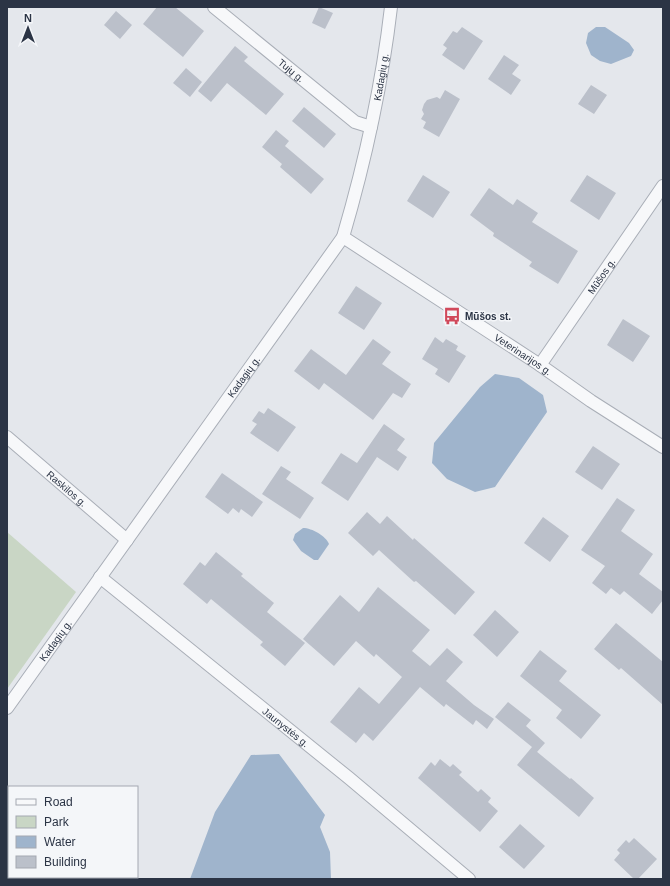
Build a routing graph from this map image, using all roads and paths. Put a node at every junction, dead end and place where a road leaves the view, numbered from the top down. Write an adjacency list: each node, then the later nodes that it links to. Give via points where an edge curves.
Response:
1 (214, 7): 3 (street, Tujų g., via 354,122)
2 (391, 7): 3 (street, Kadagių g.)
3 (371, 127): 5 (street, Kadagių g.)
4 (663, 186): 6 (street, Mūšos g.)
5 (343, 237): 6 (street, Veterinarijos g.); 9 (street, Kadagių g.)
6 (540, 365): 8 (street, Veterinarijos g.)
7 (7, 437): 9 (street, Raskilos g.)
8 (663, 447)
9 (127, 540): 10 (street, Kadagių g.)
10 (100, 577): 11 (street, Kadagių g.); 12 (street, Jaunystės g., via 349,778)
11 (7, 708)
12 (469, 879)

